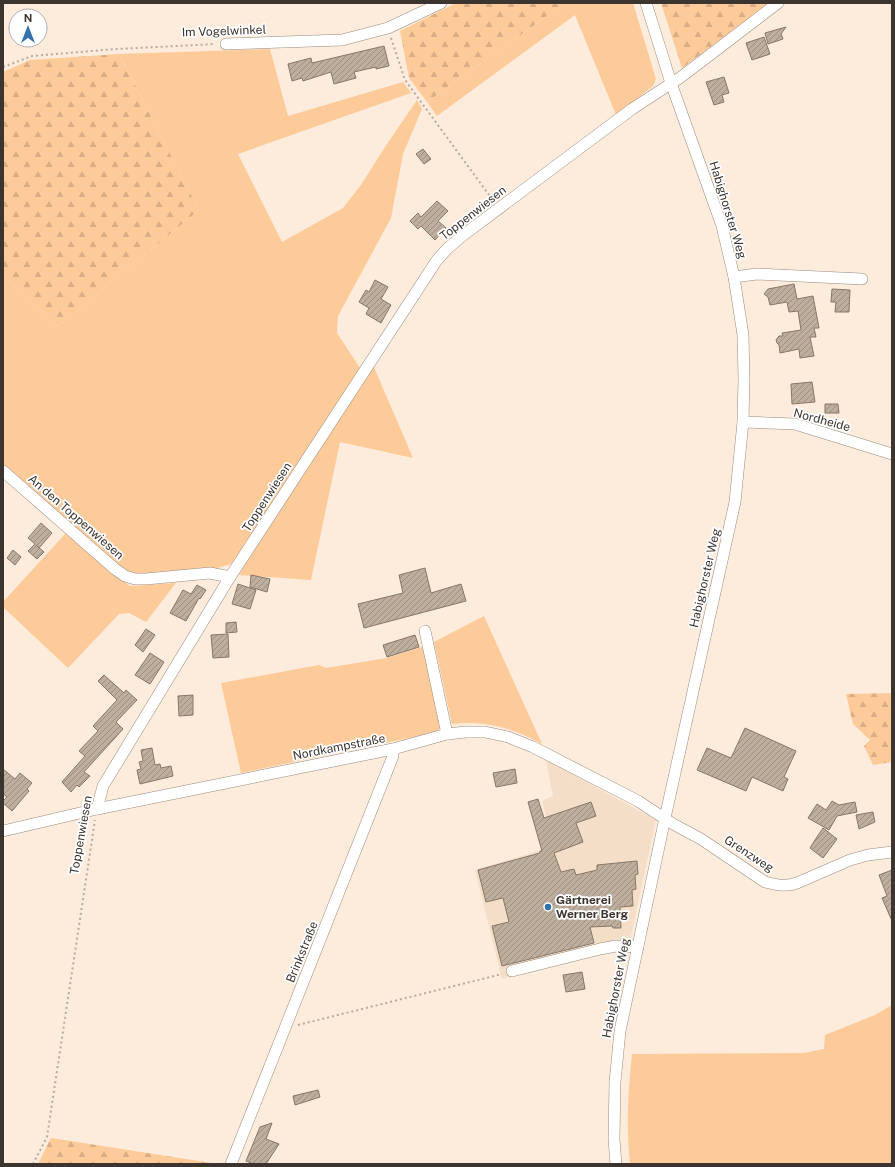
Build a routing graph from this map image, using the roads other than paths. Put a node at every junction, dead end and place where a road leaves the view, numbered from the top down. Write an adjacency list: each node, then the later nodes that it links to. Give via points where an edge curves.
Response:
1 (441, 3): 4 (street, Im Vogelwinkel, via 388,28 342,40)
2 (646, 3): 5 (street, Habighorster Weg)
3 (778, 3): 5 (street, Toppenwiesen)
4 (226, 44)
5 (671, 83): 6 (street, Habighorster Weg, via 722,226); 11 (street, Toppenwiesen, via 499,208 462,236 437,260)
6 (734, 277): 7 (street, via 757,274); 8 (street, Habighorster Weg, via 743,335)
7 (862, 279)
8 (743, 422): 9 (street, Nordheide, via 795,424); 16 (street, Habighorster Weg, via 735,502)
9 (892, 454)
10 (3, 471): 11 (street, An den Toppenwiesen, via 125,576 146,579 210,573)
11 (230, 577): 15 (street, Toppenwiesen, via 103,786)
12 (425, 631): 13 (street)
13 (447, 734): 14 (street, Nordkampstraße); 16 (street, Nordkampstraße, via 485,732 508,737 540,750 638,801)
14 (393, 749): 15 (street, Nordkampstraße); 21 (street, Brinkstraße, via 393,756)
15 (97, 808): 17 (street, Nordkampstraße)
16 (665, 818): 18 (street, Grenzweg, via 765,882 777,886 797,883 850,860); 19 (street, Habighorster Weg)
17 (3, 831)
18 (892, 852)
19 (638, 947): 20 (street, via 616,946 600,949); 22 (street, Habighorster Weg, via 620,1031 615,1082)
20 (512, 971)
21 (231, 1164)
22 (616, 1164)

